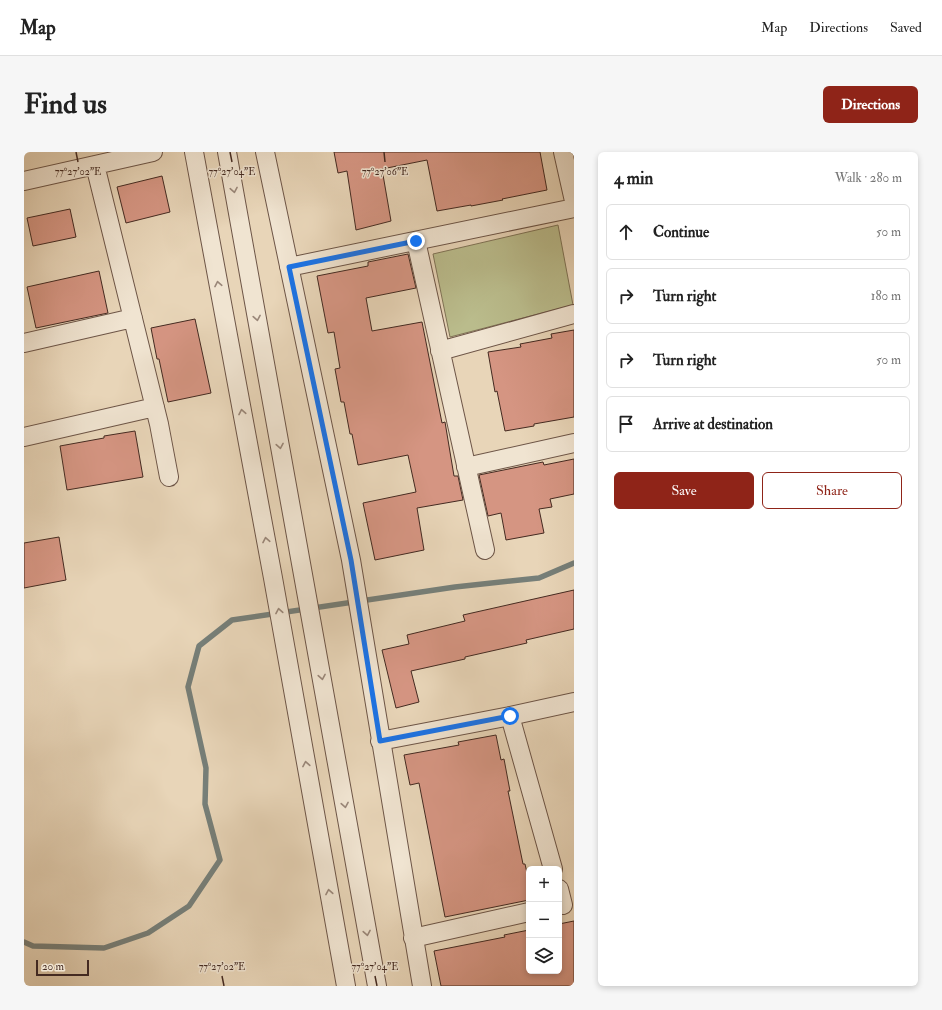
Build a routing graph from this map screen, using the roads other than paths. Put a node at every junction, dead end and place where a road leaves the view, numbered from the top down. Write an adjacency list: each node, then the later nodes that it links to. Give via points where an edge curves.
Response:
1 (153, 152): 6 (street)
2 (194, 152): 28 (street, one-way to 2)
3 (227, 152): 29 (street, one-way to 29)
4 (265, 152): 11 (street)
5 (563, 152): 8 (street)
6 (95, 165): 7 (street); 13 (street)
7 (24, 181)
8 (574, 201)
9 (574, 208): 10 (street)
10 (416, 241): 11 (street); 15 (street)
11 (289, 267): 24 (street, via 351,560)
12 (574, 314): 15 (street)
13 (133, 318): 14 (street); 16 (street)
14 (24, 343)
15 (440, 351): 19 (street)
16 (155, 408): 17 (street); 20 (street)
17 (24, 437)
18 (574, 442): 19 (street)
19 (466, 467): 21 (street)
20 (169, 477)
21 (484, 550)
22 (574, 702): 23 (street)
23 (510, 716): 24 (street); 25 (street)
24 (380, 741): 27 (street)
25 (552, 866)
26 (526, 913): 27 (street)
27 (413, 938): 30 (street)
28 (346, 986)
29 (377, 986)
30 (422, 986)

